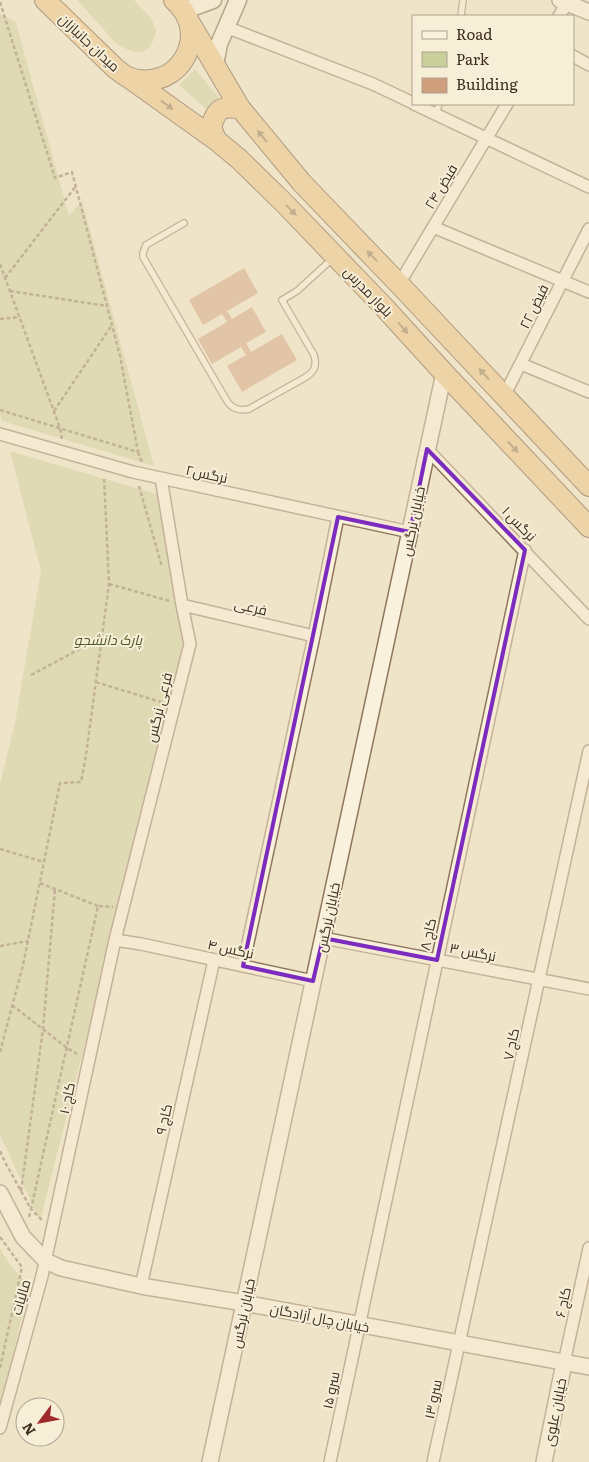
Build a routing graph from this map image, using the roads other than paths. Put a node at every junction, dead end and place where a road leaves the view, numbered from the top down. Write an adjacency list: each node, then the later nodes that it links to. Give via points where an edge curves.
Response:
1 (45, 0): 13 (highway, میدان جانبازان)
2 (213, 0): 6 (main road)
3 (238, 0): 9 (main road)
4 (464, 0): 8 (lane)
5 (564, 5): 7 (street)
6 (181, 10): 12 (highway, بلوار مدرس); 13 (highway, میدان جانبازان, via 191,32 190,48 183,62 172,73 158,79 143,81)
7 (589, 12)
8 (461, 15)
9 (226, 27): 12 (main road); 14 (street)
10 (574, 56): 11 (street)
11 (589, 64)
12 (215, 65): 17 (highway, بلوار مدرس)
13 (128, 77): 20 (highway, بلوار مدرس, one-way to 20)
14 (412, 103)
15 (421, 105): 18 (street)
16 (506, 105): 19 (street, فیض ۲۴)
17 (240, 108): 20 (highway, via 226,107 215,114 211,128); 27 (highway, بلوار مدرس, one-way to 17, via 302,183)
18 (438, 109): 19 (street)
19 (486, 138): 21 (street); 23 (street, فیض ۲۴)
20 (216, 140): 25 (highway, بلوار مدرس, one-way to 25)
21 (589, 187)
22 (184, 223): 25 (lane, via 146,245 143,256 230,405 239,410 249,409 314,370 314,355 282,300)
23 (434, 227): 26 (street); 27 (street, فیض ۲۴)
24 (589, 229): 26 (street, فیض ۲۲)
25 (336, 256): 30 (highway, بلوار مدرس, one-way to 30)
26 (562, 281): 28 (street); 29 (street, فیض ۲۲)
27 (399, 284): 32 (highway, بلوار مدرس, one-way to 27)
28 (589, 292)
29 (521, 364): 31 (street); 32 (street, فیض ۲۲)
30 (444, 373): 34 (street, خیابان نرگس); 38 (highway, بلوار مدرس, one-way to 38)
31 (589, 392)
32 (504, 396): 36 (highway, بلوار مدرس)
33 (0, 434): 35 (street, نرگس۲)
34 (427, 449): 39 (street, خیابان نرگس); 40 (street, نرگس ۱)
35 (161, 478): 37 (street, نرگس۲); 41 (street, فرعی نرگس)
36 (589, 486)
37 (338, 516): 39 (street, نرگس۲); 43 (street)
38 (589, 527)
39 (410, 532): 45 (street, خیابان نرگس)
40 (525, 550): 42 (street, نرگس ۱); 48 (street, کاج ۸)
41 (182, 604): 43 (street, فرعی); 46 (street, فرعی نرگس, via 190,644)
42 (589, 619)
43 (314, 636): 49 (street)
44 (589, 752): 50 (street, کاج ۷)
45 (323, 938): 48 (street, نرگس ۳); 51 (street, خیابان نرگس)
46 (115, 940): 47 (street, نرگس ۴); 55 (street, کاج ۱۰)
47 (214, 960): 49 (street, نرگس ۴); 56 (street, کاج ۹)
48 (437, 960): 50 (street, نرگس ۳); 58 (street, کاج ۸)
49 (244, 966): 51 (street, نرگس ۴)
50 (539, 979): 52 (street, نرگس ۳); 59 (street, کاج ۷)
51 (313, 981): 57 (street, خیابان نرگس)
52 (589, 989)
53 (0, 1193): 55 (street, خیابان چال آزادگان, via 22,1237)
54 (589, 1248): 60 (street, کاج ۶)
55 (46, 1261): 56 (street, خیابان چال آزادگان, via 61,1268); 62 (street, مالیات)
56 (141, 1286): 57 (street, خیابان چال آزادگان)
57 (244, 1303): 58 (street, خیابان چال آزادگان); 63 (street, خیابان نرگس)
58 (359, 1325): 59 (street, خیابان چال آزادگان); 64 (street, سرو ۱۵)
59 (459, 1343): 60 (street, خیابان چال آزادگان); 65 (street, سرو ۱۳)
60 (564, 1362): 61 (street, خیابان چال آزادگان); 66 (street, خیابان علوی)
61 (589, 1367)
62 (0, 1428)
63 (210, 1462)
64 (330, 1462)
65 (433, 1462)
66 (544, 1462)

